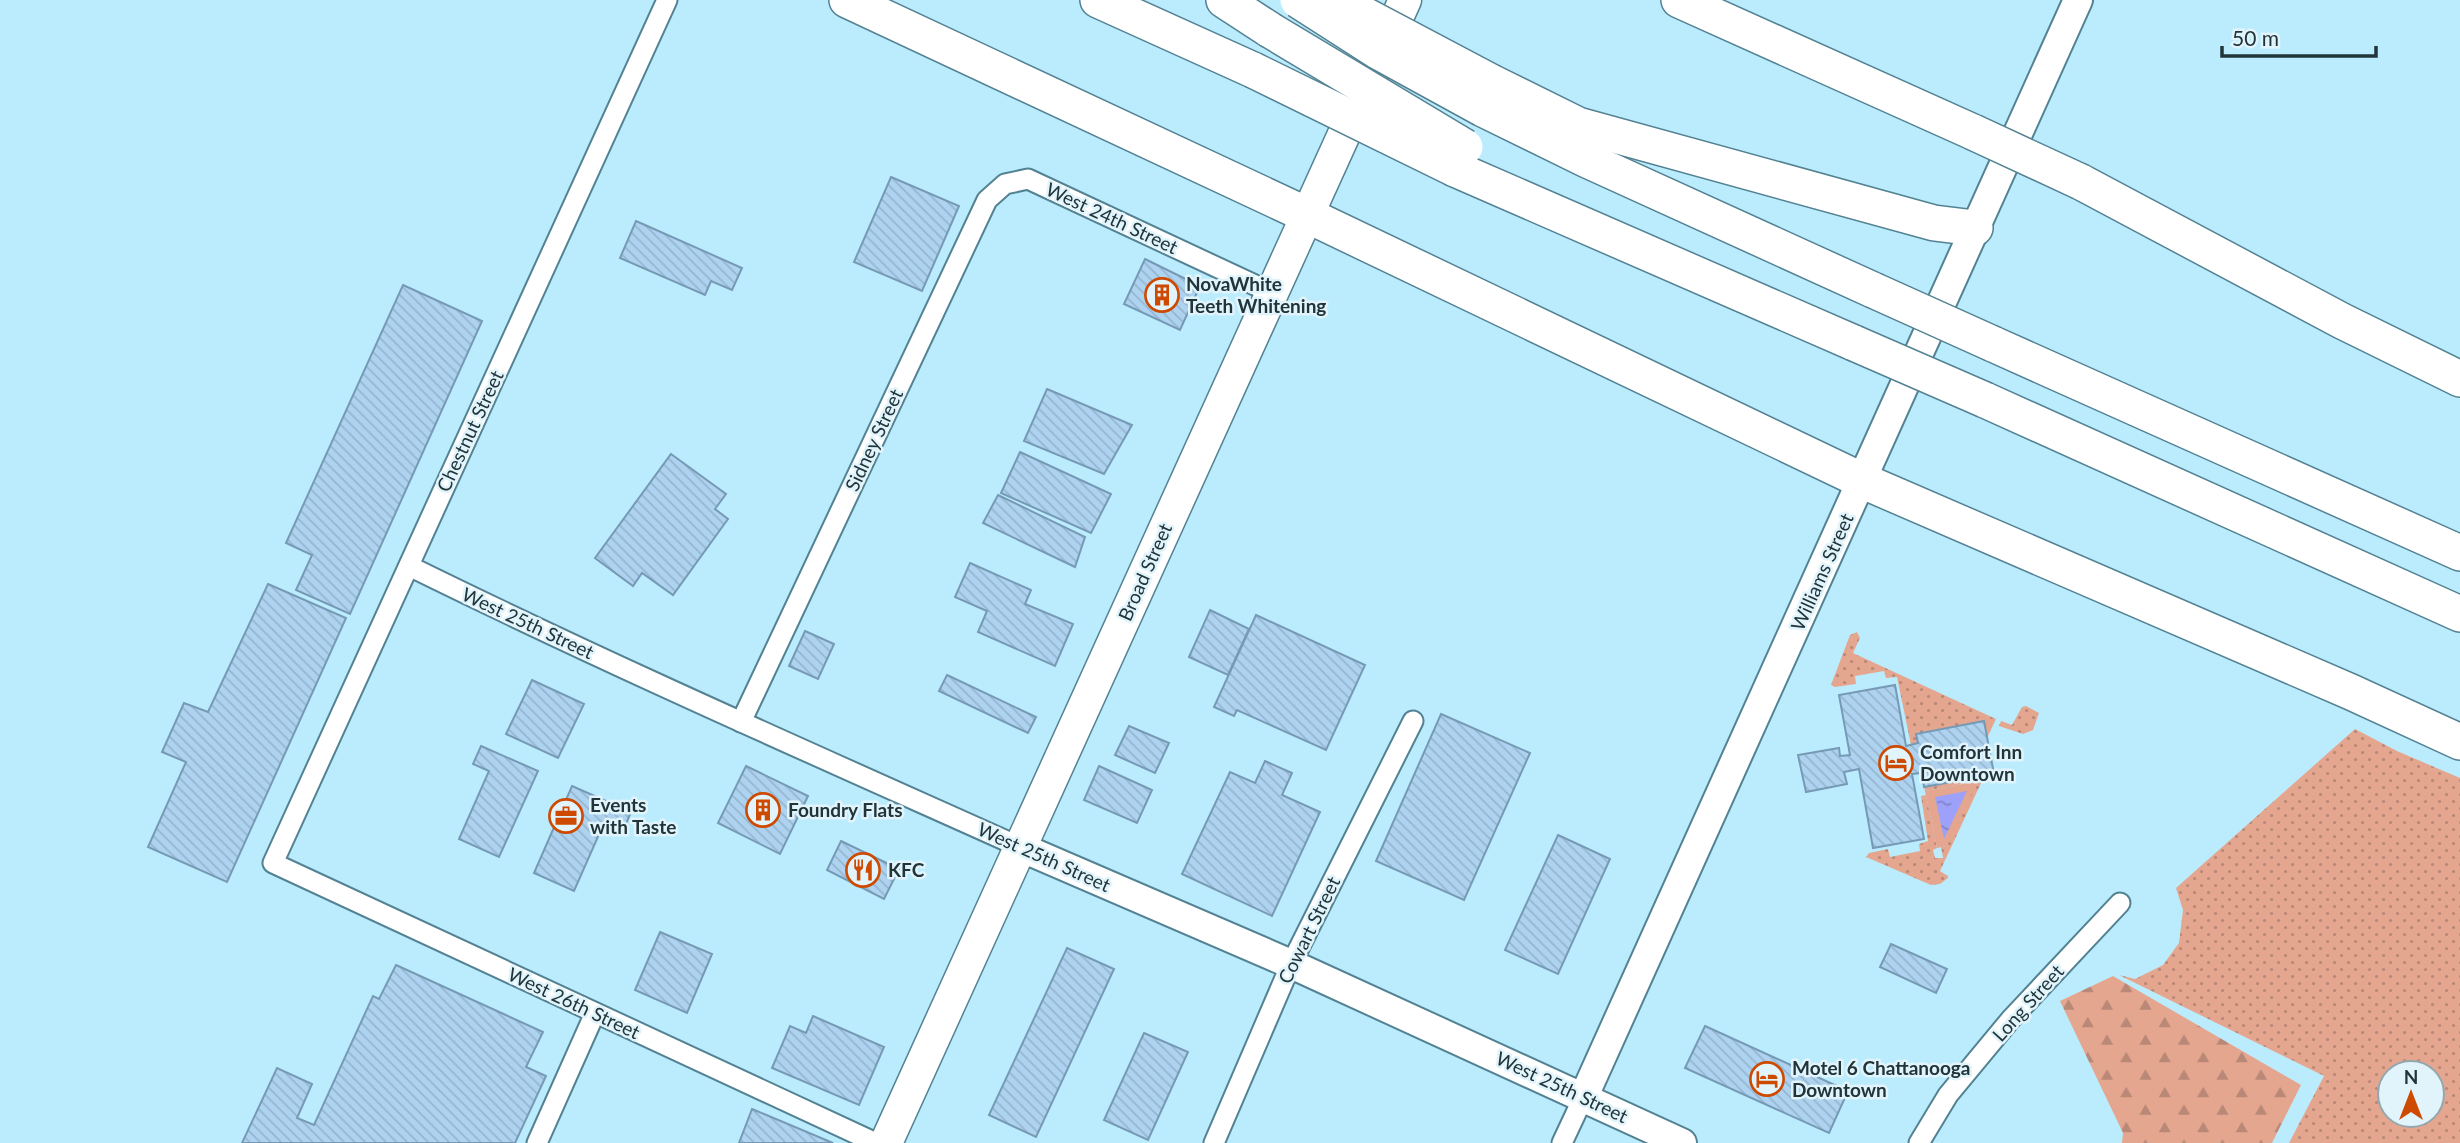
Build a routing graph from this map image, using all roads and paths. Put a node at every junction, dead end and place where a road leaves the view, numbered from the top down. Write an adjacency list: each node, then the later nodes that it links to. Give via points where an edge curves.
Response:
1 (667, 0): 19 (street, Chestnut Street)
2 (847, 0): 13 (highway)
3 (1098, 0): 11 (highway, bridge)
4 (1224, 0): 11 (highway, bridge)
5 (1298, 0): 10 (highway, bridge, via 1379,52)
6 (1336, 0): 10 (highway, bridge)
7 (1405, 0): 13 (main road, Broad Street)
8 (1679, 0): 16 (highway, bridge, via 2081,182)
9 (2078, 0): 14 (street, Williams Street)
10 (1488, 96): 14 (highway, via 1934,223); 18 (highway, bridge, via 1585,159)
11 (1460, 158): 20 (highway, bridge, via 1854,343)
12 (1028, 179): 15 (street, West 24th Street); 22 (street, Sidney Street, via 1006,184 987,200)
13 (1307, 215): 15 (main road, Broad Street); 17 (highway)
14 (1975, 228): 17 (street, Williams Street)
15 (1272, 293): 24 (main road, Broad Street)
16 (2445, 372)
17 (1863, 481): 23 (highway); 29 (street, Williams Street)
18 (2460, 553)
19 (409, 566): 22 (street, West 25th Street); 25 (street, Chestnut Street)
20 (2460, 614)
21 (1413, 720): 27 (street, Cowart Street)
22 (741, 722): 24 (street, West 25th Street)
23 (2460, 742)
24 (1020, 847): 27 (street, West 25th Street); 32 (main road, Broad Street)
25 (273, 863): 28 (street, West 26th Street)
26 (2120, 903): 36 (street, Long Street, via 2011,1019 1956,1085)
27 (1291, 964): 29 (street, West 25th Street); 33 (street, Cowart Street)
28 (595, 1013): 30 (street); 31 (street, West 26th Street)
29 (1584, 1096): 34 (street, Williams Street); 35 (street, West 25th Street)
30 (537, 1143)
31 (876, 1143)
32 (886, 1143)
33 (1214, 1143)
34 (1562, 1143)
35 (1682, 1143)
36 (1919, 1143)

